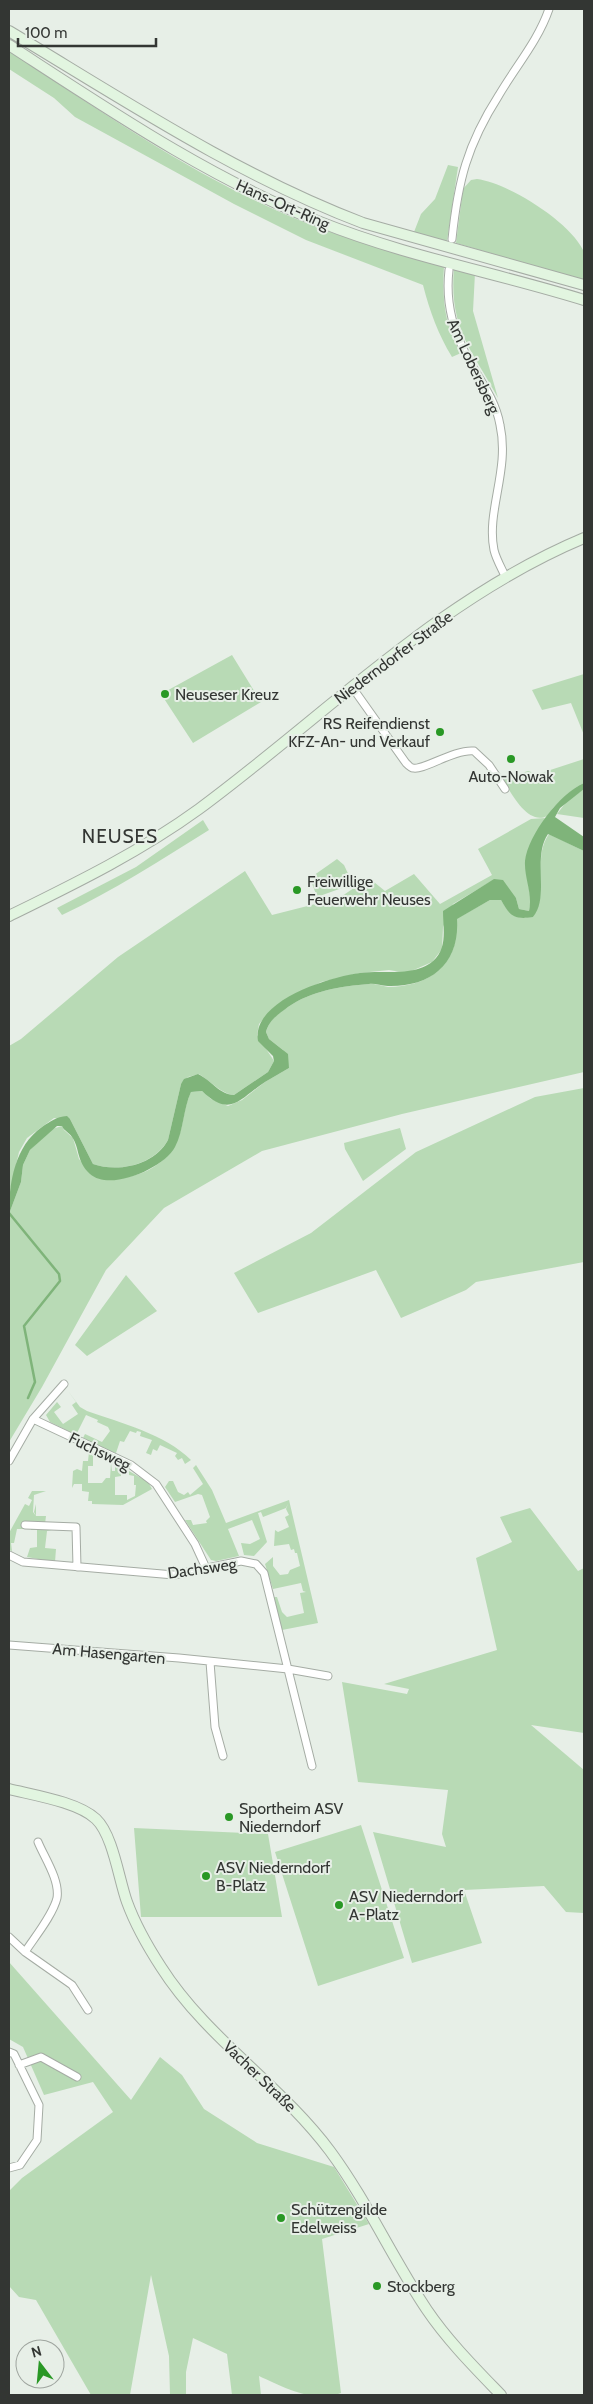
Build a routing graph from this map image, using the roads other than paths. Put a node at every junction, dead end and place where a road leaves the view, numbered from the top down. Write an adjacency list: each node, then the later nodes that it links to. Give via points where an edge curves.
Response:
1 (548, 9): 4 (street, via 537,38 499,94 473,142 462,172)
2 (9, 32): 6 (main road, Hans-Ort-Ring, via 207,150 330,211)
3 (9, 46): 7 (main road, Hans-Ort-Ring, via 200,165 259,196 321,223 374,241)
4 (452, 239)
5 (449, 270): 9 (street, Am Lobersberg, via 447,287 452,322 490,396 500,426 503,464 493,537 494,550)
6 (584, 285)
7 (584, 300)
8 (584, 538): 9 (main road, Niederndorfer Straße)
9 (506, 578): 10 (main road, Niederndorfer Straße, via 447,615)
10 (352, 687): 11 (street, via 412,768 420,768 448,755 474,751 490,765); 12 (main road, Niederndorfer Straße, via 198,810 96,873)
11 (505, 789)
12 (9, 916)
13 (64, 1384): 14 (street)
14 (33, 1418): 15 (street); 19 (street, Fuchsweg, via 131,1465 156,1484 195,1544)
15 (9, 1461)
16 (25, 1525): 18 (street, via 76,1527)
17 (9, 1555): 18 (street, Dachsweg, via 23,1562)
18 (77, 1567): 19 (street, Dachsweg, via 174,1575)
19 (206, 1568): 22 (street, Dachsweg, via 241,1561 256,1564 264,1573)
20 (9, 1645): 21 (street, Am Hasengarten)
21 (210, 1662): 22 (street, Am Hasengarten); 24 (street, via 215,1727)
22 (288, 1669): 23 (street, Am Hasengarten); 25 (street)
23 (328, 1676)
24 (222, 1756)
25 (312, 1766)
26 (9, 1789): 35 (main road, Vacher Straße, via 61,1802 97,1819 107,1838 128,1904 161,1967 194,2010 296,2111 330,2151 428,2312 451,2342)
27 (38, 1842): 29 (street, via 54,1879 57,1897)
28 (9, 1937): 29 (street)
29 (24, 1952): 30 (street, via 72,1985)
30 (88, 2010)
31 (9, 2052): 32 (street, via 14,2054)
32 (19, 2064): 33 (street, via 41,2057); 34 (street, via 39,2105 37,2140 20,2165)
33 (77, 2077)
34 (9, 2168)
35 (501, 2395)

